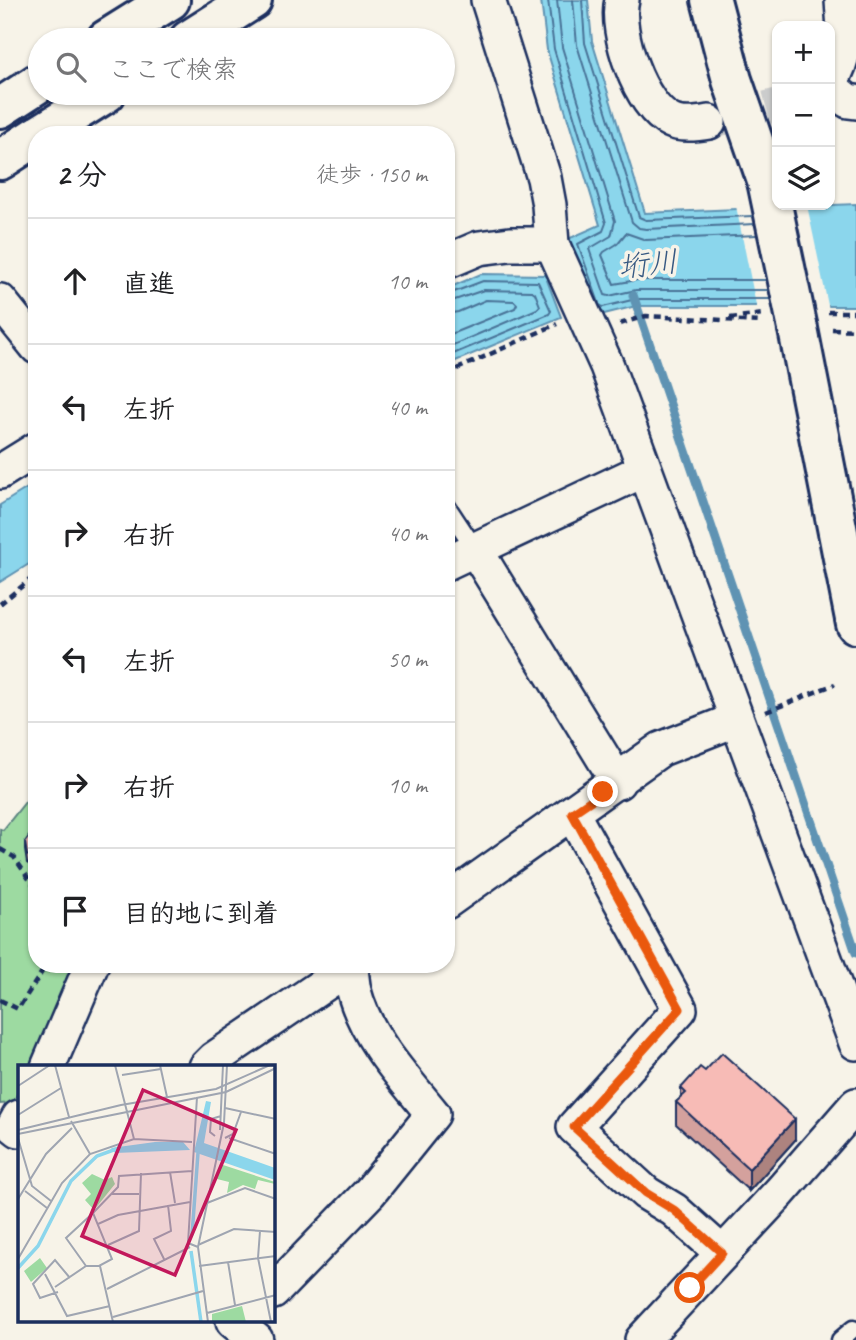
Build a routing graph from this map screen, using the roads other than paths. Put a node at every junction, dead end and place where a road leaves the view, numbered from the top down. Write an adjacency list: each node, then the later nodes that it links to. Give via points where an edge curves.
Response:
1 (170, 0): 8 (street)
2 (253, 0): 9 (street)
3 (488, 0): 21 (street, via 544,178)
4 (622, 0): 16 (street, via 631,64 655,110 672,122)
5 (711, 0): 20 (street, via 732,80)
6 (739, 0): 20 (street)
7 (842, 0): 10 (street, via 845,42)
8 (125, 28)
9 (208, 28)
10 (831, 84)
11 (835, 89): 13 (street)
12 (28, 90): 15 (street)
13 (856, 102)
14 (87, 105): 17 (street)
15 (0, 108)
16 (709, 122)
17 (54, 126)
18 (28, 142): 19 (street)
19 (0, 160)
20 (767, 181): 30 (street, bridge, via 809,329)
21 (552, 244): 22 (street, via 479,248); 26 (street, via 607,366)
22 (455, 258)
23 (0, 301): 24 (street)
24 (28, 336)
25 (28, 455): 27 (street)
26 (645, 470): 29 (street); 31 (street)
27 (0, 472)
28 (455, 538): 29 (lane)
29 (460, 556): 32 (street)
30 (856, 624)
31 (750, 716): 32 (street, via 661,749); 38 (street)
32 (618, 782): 33 (street)
33 (572, 813): 34 (street); 42 (street, via 680,1009 574,1127 646,1193 674,1210)
34 (455, 896)
35 (88, 973): 39 (street)
36 (339, 973): 40 (street)
37 (352, 973): 43 (street, via 367,1024 433,1114 370,1192)
38 (856, 1043)
39 (49, 1065)
40 (208, 1065)
41 (856, 1105): 42 (street)
42 (722, 1253): 45 (street)
43 (275, 1290)
44 (853, 1329): 46 (lane)
45 (642, 1340)
46 (839, 1340)

